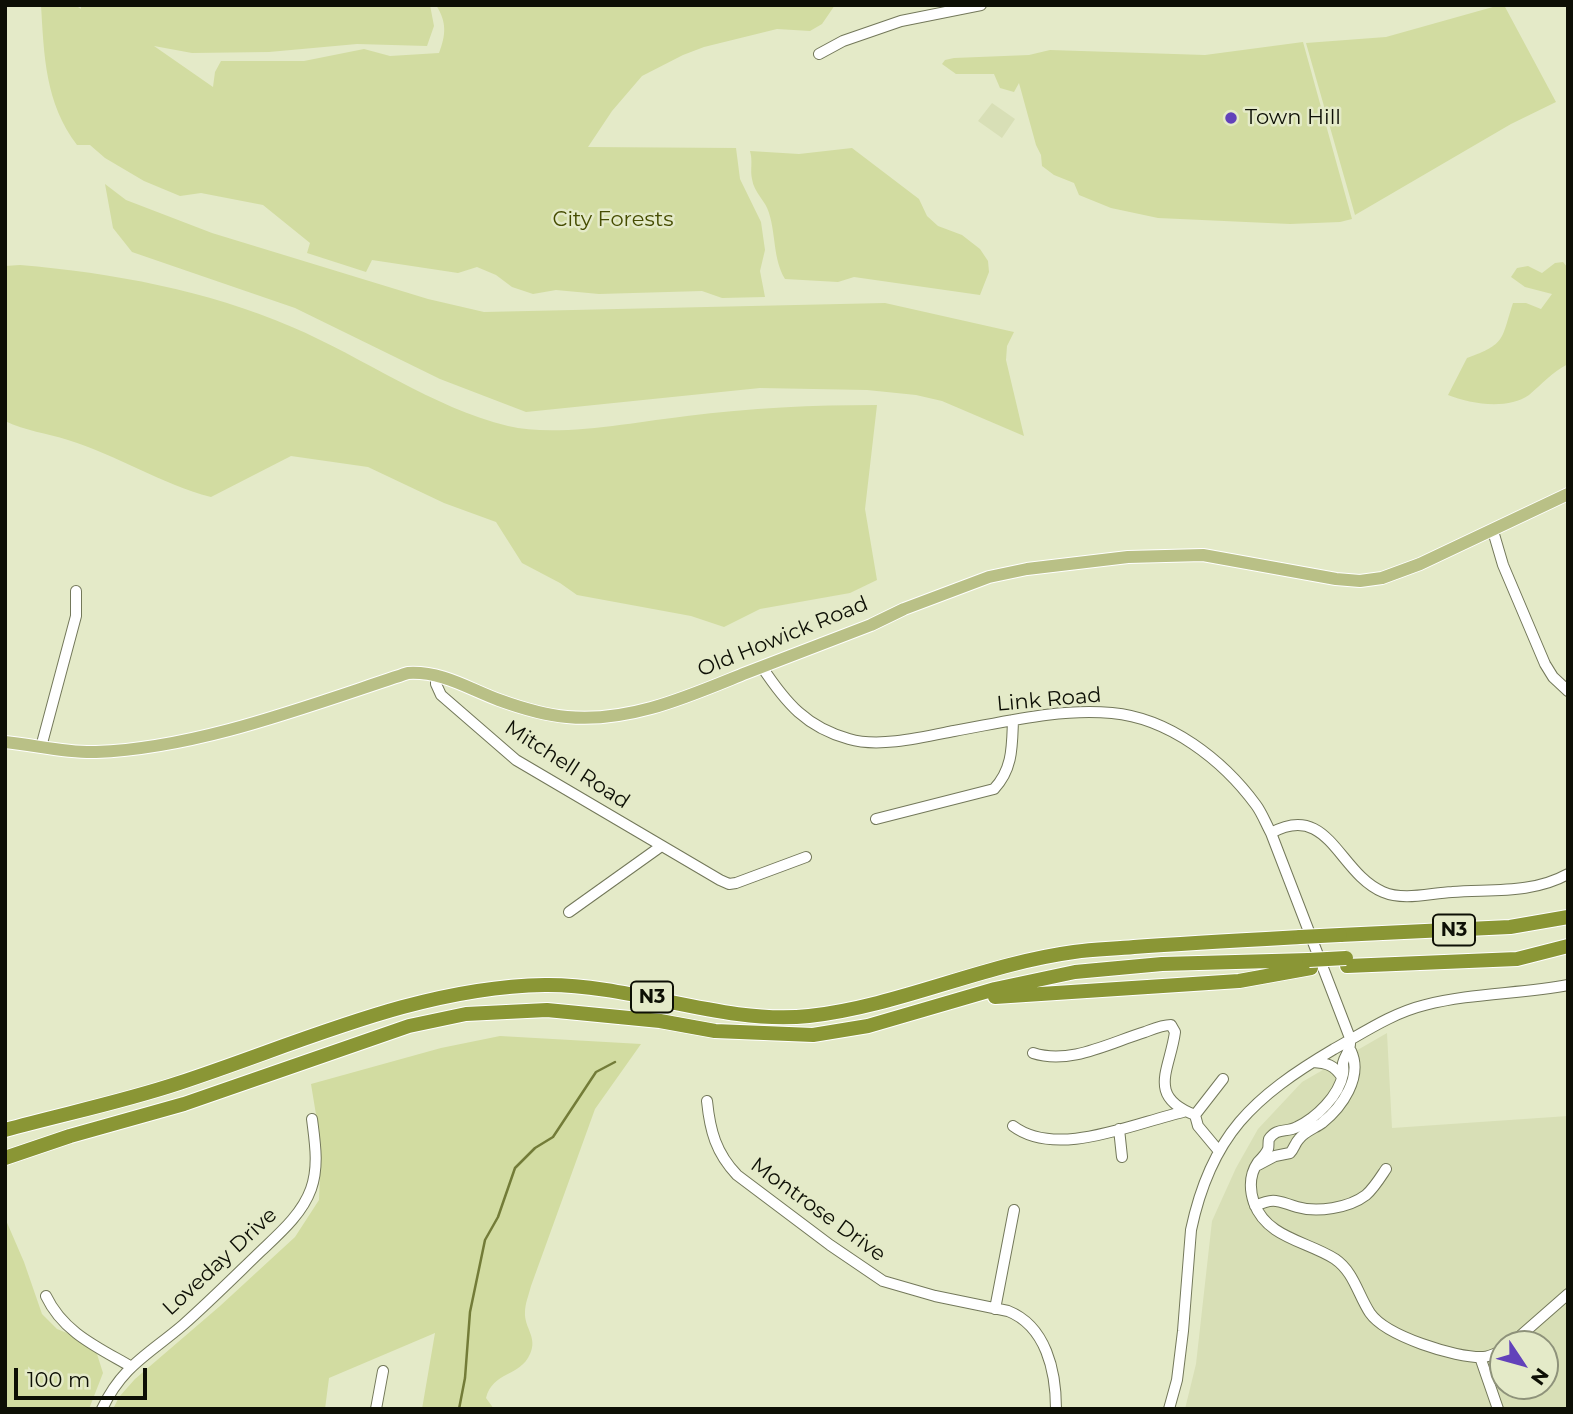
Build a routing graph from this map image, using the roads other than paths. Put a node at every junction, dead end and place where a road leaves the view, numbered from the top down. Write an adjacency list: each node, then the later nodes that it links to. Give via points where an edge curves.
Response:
1 (981, 5): 2 (street, via 901,21)
2 (819, 54)
3 (1568, 494): 4 (main road, Old Howick Road)
4 (1493, 531): 6 (main road, Old Howick Road, via 1371,580 1336,579 1203,555 1146,555 1008,572); 8 (street, via 1545,664)
5 (76, 591): 11 (street, via 76,616)
6 (762, 667): 7 (main road, Old Howick Road, via 630,715 587,719 532,710); 9 (street, Link Road, via 795,711 816,726 852,740 903,741)
7 (436, 675): 11 (main road, Old Howick Road, via 408,673 231,729 171,741 95,752); 14 (street, Mitchell Road, via 441,695 502,750)
8 (1568, 691)
9 (1013, 720): 12 (street, via 1009,767 994,789); 13 (street, Link Road, via 1113,713 1158,727 1215,760 1258,807)
10 (5, 742): 11 (main road, Old Howick Road)
11 (41, 747)
12 (876, 819)
13 (1271, 833): 16 (street, via 1293,824 1311,826 1364,879 1395,895 1521,889); 23 (street, Link Road)
14 (660, 847): 15 (street, Mitchell Road, via 729,884); 17 (street)
15 (807, 857)
16 (1568, 874)
17 (569, 912)
18 (1568, 917): 34 (highway, N3, bridge, via 1510,927 1074,951 809,1016 767,1017 609,989 544,985 467,992 407,1005 177,1084)
19 (1568, 945): 20 (highway, N3, bridge, via 1520,953)
20 (1310, 964): 22 (highway, via 1239,981 989,997); 22 (highway, N3, via 1162,964 1075,972)
21 (1568, 985): 23 (street, via 1424,1005)
22 (935, 1006): 37 (highway, N3, via 868,1026 813,1035 715,1031 547,1010 466,1014 409,1026 184,1104)
23 (1350, 1038): 24 (street, Link Road); 26 (street)
24 (1351, 1051): 27 (street, via 1343,1062); 41 (street, Link Road, via 1355,1071 1339,1107 1301,1136 1290,1153)
25 (1032, 1053): 30 (street, via 1058,1057 1171,1025 1175,1032 1165,1089)
26 (1312, 1062): 27 (street, via 1329,1064); 38 (street, via 1263,1097 1236,1123)
27 (1342, 1077): 41 (street, via 1322,1110 1298,1127 1273,1133 1268,1150)
28 (1223, 1079): 31 (street)
29 (707, 1101): 47 (street, Montrose Drive, via 710,1129 725,1163 868,1273 896,1286)
30 (1183, 1112): 31 (street); 35 (street)
31 (1195, 1115): 38 (street, via 1198,1126)
32 (312, 1119): 51 (street, Loveday Drive, via 314,1176 293,1220 181,1326)
33 (1013, 1126): 35 (street, via 1036,1138 1055,1140)
34 (10, 1128)
35 (1119, 1129): 39 (street)
36 (5, 1150): 37 (highway)
37 (22, 1150): 40 (highway)
38 (1218, 1150): 56 (street, via 1191,1230 1182,1343)
39 (1122, 1157)
40 (5, 1158)
41 (1255, 1166): 43 (street, via 1250,1182)
42 (1386, 1169): 43 (street, via 1366,1195 1346,1204 1308,1209 1269,1199)
43 (1255, 1206): 50 (street, via 1273,1229 1338,1261 1349,1272 1369,1312 1389,1331)
44 (1014, 1210): 47 (street)
45 (1568, 1294): 48 (street)
46 (46, 1296): 51 (street, via 73,1332)
47 (995, 1309): 55 (street, Montrose Drive, via 1018,1315 1040,1336 1056,1384)
48 (1527, 1330)
49 (1489, 1354): 50 (street)
50 (1480, 1357): 57 (street)
51 (130, 1366): 53 (street, Loveday Drive)
52 (383, 1371): 54 (street)
53 (102, 1409)
54 (376, 1409)
55 (1056, 1409)
56 (1169, 1409)
57 (1498, 1409)

